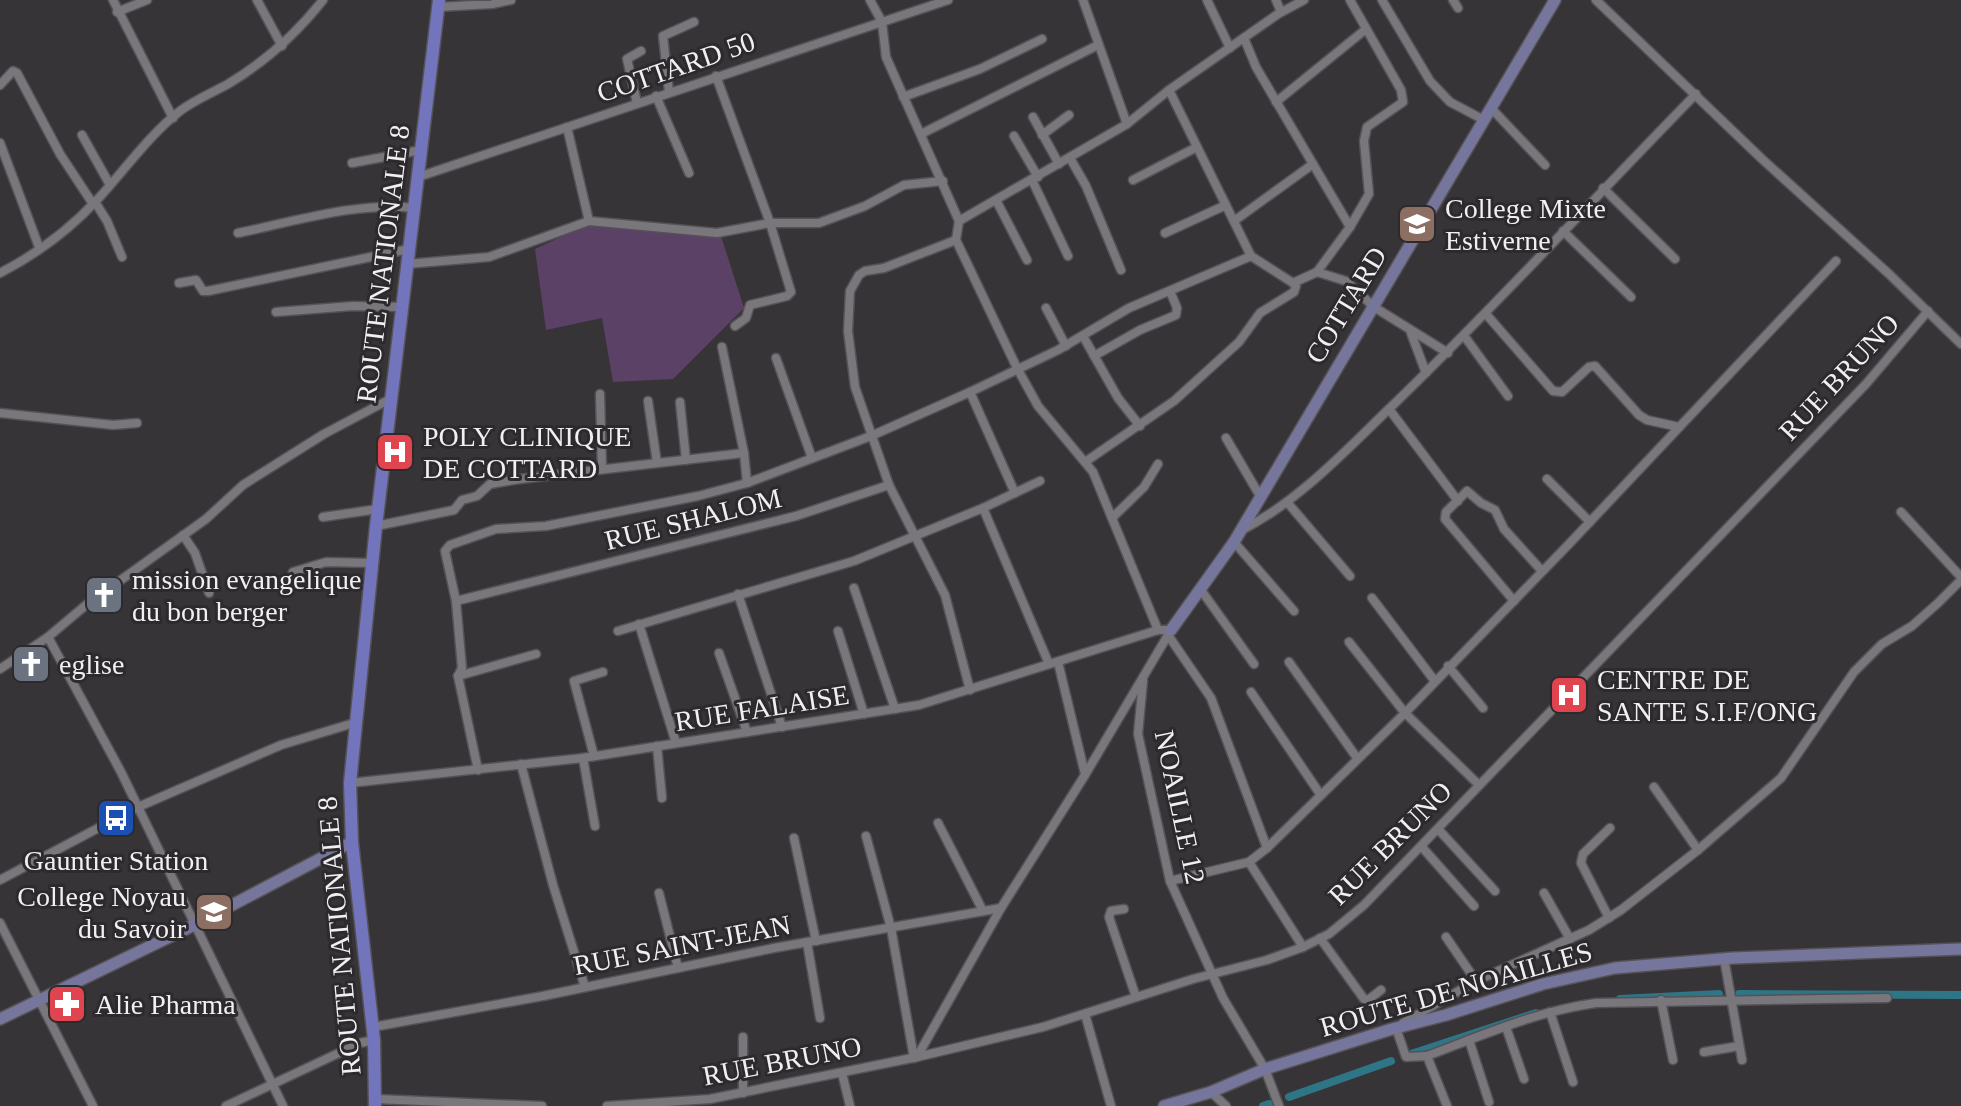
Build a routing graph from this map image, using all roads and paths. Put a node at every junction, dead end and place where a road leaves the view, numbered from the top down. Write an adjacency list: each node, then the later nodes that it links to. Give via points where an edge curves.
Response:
1 (113, 0): 17 (street)
2 (147, 0): 17 (street)
3 (257, 0): 25 (street)
4 (323, 0): 25 (street)
5 (511, 0): 16 (street)
6 (870, 0): 20 (street)
7 (948, 0): 20 (street, COTTARD 50)
8 (1083, 0): 24 (street)
9 (1207, 0): 26 (street)
10 (1276, 0): 18 (street)
11 (1304, 0): 18 (street)
12 (1350, 0): 21 (street)
13 (1382, 0): 41 (street, via 1430,81 1450,102)
14 (1555, 0): 37 (street, COTTARD)
15 (1596, 0): 32 (street)
16 (438, 3): 50 (main road, ROUTE NATIONALE 8)
17 (117, 12): 40 (street)
18 (1281, 12): 22 (street)
19 (694, 22): 31 (street, via 663,36)
20 (882, 22): 28 (street, COTTARD 50); 34 (street, via 886,57)
21 (1366, 29): 35 (street); 71 (street, via 1403,102 1367,127 1369,194)
22 (1244, 38): 26 (street); 35 (street)
23 (1042, 39): 34 (street)
24 (1098, 45): 42 (street); 44 (street)
25 (282, 46): 40 (street)
26 (1230, 48): 30 (street)
27 (641, 51): 36 (street, via 627,59)
28 (716, 76): 31 (street, COTTARD 50); 70 (street)
29 (0, 85): 64 (street, via 17,73 60,154)
30 (1169, 90): 42 (street); 49 (street)
31 (669, 92): 33 (street, COTTARD 50)
32 (1696, 94): 62 (street); 95 (street)
33 (656, 96): 36 (street, COTTARD 50); 56 (street)
34 (903, 97): 44 (street)
35 (1276, 102): 54 (street)
36 (637, 103): 43 (street, COTTARD 50)
37 (1491, 108): 41 (street, COTTARD); 55 (street)
38 (1069, 115): 46 (street)
39 (1033, 117): 46 (street)
40 (173, 118): 61 (street)
41 (1484, 120): 93 (street, COTTARD)
42 (1127, 124): 51 (street)
43 (567, 127): 57 (street, COTTARD 50); 67 (street)
44 (921, 134): 60 (street)
45 (82, 135): 61 (street)
46 (1042, 135): 53 (street)
47 (1014, 136): 58 (street)
48 (0, 143): 76 (street)
49 (1197, 147): 59 (street); 65 (street)
50 (421, 150): 52 (street); 57 (main road, ROUTE NATIONALE 8)
51 (1070, 158): 53 (street); 85 (street)
52 (352, 163)
53 (1059, 164): 58 (street)
54 (1313, 164): 69 (street); 71 (street)
55 (1545, 165)
56 (689, 173)
57 (418, 177): 66 (main road, ROUTE NATIONALE 8)
58 (1035, 178): 63 (street); 78 (street)
59 (1133, 180)
60 (943, 181): 68 (street); 70 (street, via 904,185 819,223)
61 (110, 185): 64 (street)
62 (1603, 188): 72 (street); 81 (street)
63 (996, 200): 68 (street); 82 (street)
64 (94, 203): 76 (street); 80 (street)
65 (1226, 205): 69 (street); 74 (street)
66 (414, 208): 73 (street, via 348,211); 77 (main road, ROUTE NATIONALE 8)
67 (589, 221): 70 (street, via 717,233); 84 (street, via 489,257)
68 (959, 221): 75 (street)
69 (1234, 221): 79 (street)
70 (770, 223): 98 (street, via 791,292 750,305 746,318)
71 (1350, 227): 86 (street)
72 (1563, 231): 91 (street); 97 (street)
73 (238, 233)
74 (1165, 233)
75 (956, 240): 108 (street); 121 (street, via 865,271 850,291 852,370)
76 (39, 247): 87 (street)
77 (409, 249): 84 (main road, ROUTE NATIONALE 8); 88 (street, via 208,291 196,280)
78 (1068, 256)
79 (1251, 256): 89 (street); 90 (street)
80 (122, 257)
81 (1675, 259)
82 (1027, 260)
83 (1836, 261): 120 (street)
84 (407, 264): 92 (main road, ROUTE NATIONALE 8)
85 (1121, 270)
86 (1317, 272): 89 (street); 93 (street, via 1346,281)
87 (0, 273)
88 (179, 283)
89 (1293, 283): 119 (street, via 1294,292 1260,313 1239,342)
90 (1170, 291): 100 (street); 106 (street, via 1176,315)
91 (1631, 297)
92 (402, 307): 96 (street); 113 (main road, ROUTE NATIONALE 8)
93 (1374, 307): 99 (street); 135 (street, COTTARD)
94 (1046, 308): 103 (street)
95 (1928, 311): 102 (street); 198 (street, RUE BRUNO, via 1866,384)
96 (276, 312)
97 (1486, 314): 101 (street); 120 (street, via 1553,391 1562,392 1595,366 1639,415)
98 (735, 326)
99 (1411, 332): 105 (street); 109 (street)
100 (1083, 336): 103 (street); 106 (street)
101 (1465, 337): 105 (street); 112 (street)
102 (1961, 344)
103 (1066, 346): 108 (street)
104 (722, 347): 123 (street)
105 (1448, 353): 109 (street)
106 (1094, 356): 119 (street)
107 (776, 358): 124 (street)
108 (1017, 368): 110 (street); 126 (street, via 1038,406)
109 (1426, 373): 116 (street)
110 (970, 392): 121 (street); 134 (street)
111 (600, 394): 129 (street)
112 (1508, 396)
113 (392, 398): 139 (main road, ROUTE NATIONALE 8); 146 (street, via 243,485)
114 (648, 401): 127 (street)
115 (680, 402): 125 (street)
116 (1389, 409): 136 (street); 137 (street)
117 (0, 413): 118 (street)
118 (137, 423)
119 (1140, 426): 126 (street)
120 (1679, 427): 143 (street)
121 (871, 436): 124 (street); 133 (street)
122 (1226, 438): 135 (street)
123 (744, 453): 125 (street); 132 (street)
124 (812, 458): 132 (street)
125 (686, 460): 127 (street)
126 (1085, 462): 142 (street)
127 (657, 463): 129 (street)
128 (1158, 464): 142 (street, via 1144,487)
129 (602, 469): 144 (street, via 490,484 454,510)
130 (1547, 479): 143 (street)
131 (1040, 481): 134 (street)
132 (747, 483): 159 (street, via 546,526 496,529 450,545 446,549)
133 (889, 485): 147 (street); 159 (street, RUE SHALOM, via 796,516)
134 (1015, 493): 138 (street)
135 (1260, 496): 145 (street, COTTARD)
136 (1458, 501): 150 (street, via 1468,490 1493,508 1504,529); 160 (street, via 1445,519)
137 (1287, 502): 145 (street); 152 (street)
138 (983, 508): 147 (street); 172 (street)
139 (378, 509): 141 (street); 144 (main road, ROUTE NATIONALE 8)
140 (1901, 512): 153 (street)
141 (323, 517)
142 (1112, 518): 163 (street)
143 (1590, 522): 150 (street)
144 (376, 526): 149 (main road, ROUTE NATIONALE 8)
145 (1241, 530): 148 (street, COTTARD)
146 (183, 535): 156 (street); 167 (street)
147 (917, 536): 157 (street, via 854,561); 180 (street, via 945,595)
148 (1234, 542): 155 (street, COTTARD); 161 (street)
149 (372, 563): 151 (street, via 326,562); 186 (main road, ROUTE NATIONALE 8)
150 (1542, 571): 160 (street)
151 (293, 572)
152 (1350, 576)
153 (1961, 578): 212 (street, via 1854,672 1781,778)
154 (854, 588): 183 (street)
155 (1201, 590): 166 (street, COTTARD); 173 (street)
156 (209, 593)
157 (738, 594): 162 (street); 187 (street)
158 (1372, 598): 179 (street)
159 (456, 601): 177 (street, via 462,668)
160 (1514, 601): 174 (street)
161 (1294, 611)
162 (639, 624): 164 (street); 189 (street)
163 (1158, 630): 166 (street, RUE FALAISE); 172 (street, RUE FALAISE)
164 (618, 631)
165 (838, 631): 185 (street)
166 (1170, 632): 178 (street); 211 (street, via 1211,698)
167 (48, 637): 175 (street); 202 (street)
168 (1349, 642): 184 (street)
169 (719, 653): 188 (street)
170 (536, 654): 177 (street)
171 (1289, 662): 193 (street)
172 (1054, 663): 180 (street, RUE FALAISE); 196 (street)
173 (1254, 664)
174 (1448, 666): 179 (street); 182 (street)
175 (0, 669)
176 (603, 672): 191 (street, via 574,681)
177 (458, 676): 195 (street)
178 (1143, 677): 196 (street); 215 (street, NOAILLE 12, via 1138,734)
179 (1434, 680): 184 (street)
180 (970, 690): 183 (street, RUE FALAISE)
181 (1251, 692): 200 (street)
182 (1483, 708)
183 (895, 709): 185 (street, RUE FALAISE)
184 (1405, 713): 193 (street); 198 (street)
185 (864, 714): 187 (street, RUE FALAISE)
186 (354, 723): 197 (main road, ROUTE NATIONALE 8); 202 (street, via 281,745)
187 (782, 727): 188 (street, RUE FALAISE)
188 (747, 732): 189 (street, RUE FALAISE)
189 (676, 743): 190 (street, RUE FALAISE)
190 (657, 746): 191 (street, RUE FALAISE); 201 (street)
191 (594, 756): 192 (street, RUE FALAISE)
192 (583, 758): 194 (street, RUE FALAISE); 204 (street)
193 (1357, 758): 200 (street)
194 (521, 764): 195 (street, RUE FALAISE); 237 (street)
195 (478, 770): 197 (street, RUE FALAISE)
196 (1085, 775): 220 (street)
197 (350, 783): 209 (main road, ROUTE NATIONALE 8)
198 (1479, 785): 206 (street, RUE BRUNO)
199 (1654, 787): 212 (street)
200 (1320, 794): 211 (street)
201 (662, 798)
202 (138, 807): 214 (street); 225 (street)
203 (938, 823): 222 (street)
204 (595, 826)
205 (1610, 828): 223 (street, via 1583,854 1581,863)
206 (1438, 829): 210 (street, RUE BRUNO); 216 (street)
207 (866, 836): 226 (street)
208 (794, 838): 230 (street)
209 (352, 842): 225 (street); 250 (main road, ROUTE NATIONALE 8)
210 (1421, 846): 219 (street); 228 (street, RUE BRUNO, via 1364,905)
211 (1267, 848): 213 (street)
212 (1698, 850): 223 (street)
213 (1249, 862): 215 (street); 231 (street)
214 (0, 880)
215 (1170, 881): 235 (street, NOAILLE 12)
216 (1495, 891)
217 (659, 893): 234 (street)
218 (1544, 893): 229 (street)
219 (1474, 906)
220 (1001, 908): 222 (street, RUE SAINT-JEAN); 256 (street)
221 (1124, 909): 239 (street, via 1111,911 1109,917)
222 (983, 911): 226 (street, RUE SAINT-JEAN)
223 (1609, 918): 229 (street)
224 (0, 923): 241 (street)
225 (194, 925): 241 (street); 263 (street)
226 (891, 928): 230 (street, RUE SAINT-JEAN); 256 (street)
227 (1446, 937): 236 (street)
228 (1320, 938): 231 (street, RUE BRUNO); 238 (street, via 1365,1000)
229 (1570, 939): 236 (street)
230 (811, 941): 234 (street, RUE SAINT-JEAN); 246 (street)
231 (1303, 947): 235 (street, RUE BRUNO)
232 (1961, 949): 233 (street, ROUTE DE NOAILLES)
233 (1724, 958): 243 (street); 249 (street, ROUTE DE NOAILLES, via 1615,968)
234 (678, 968): 237 (street, RUE SAINT-JEAN)
235 (1212, 974): 239 (street, RUE BRUNO); 259 (street, NOAILLE 12)
236 (1476, 981): 249 (street)
237 (585, 987): 250 (street, RUE SAINT-JEAN)
238 (1381, 990)
239 (1136, 997): 245 (street, RUE BRUNO)
240 (1887, 998): 243 (street)
241 (40, 999): 247 (street); 268 (street)
242 (1661, 1000): 243 (street); 244 (street, via 1596,1003); 257 (street)
243 (1731, 1001): 253 (street)
244 (1550, 1012): 248 (street); 262 (street)
245 (1085, 1014): 256 (street, RUE BRUNO); 274 (street)
246 (820, 1018)
247 (0, 1019)
248 (1506, 1027): 252 (street); 261 (street)
249 (1394, 1028): 255 (street, via 1406,1057); 259 (street, ROUTE DE NOAILLES)
250 (374, 1033): 263 (street, RUE SAINT-JEAN); 266 (main road, ROUTE NATIONALE 8)
251 (743, 1037): 265 (street)
252 (1469, 1040): 255 (street); 267 (street)
253 (1739, 1046): 254 (street); 258 (street)
254 (1704, 1052)
255 (1427, 1056): 278 (street)
256 (916, 1058): 260 (street, RUE BRUNO)
257 (1673, 1060)
258 (1742, 1060)
259 (1265, 1069): 264 (street, ROUTE DE NOAILLES); 277 (street, NOAILLE 12)
260 (842, 1073): 265 (street, RUE BRUNO); 273 (street)
261 (1524, 1079)
262 (1573, 1082)
263 (271, 1084): 269 (street, RUE SAINT-JEAN); 270 (street)
264 (1211, 1092): 275 (street, ROUTE DE NOAILLES); 276 (street)
265 (743, 1093): 272 (street, RUE BRUNO)
266 (376, 1102): 271 (street)
267 (1489, 1102)
268 (93, 1106)
269 (226, 1106)
270 (283, 1106)
271 (542, 1106)
272 (607, 1106)
273 (850, 1106)
274 (1111, 1106)
275 (1164, 1106)
276 (1226, 1106)
277 (1279, 1106)
278 (1447, 1106)

